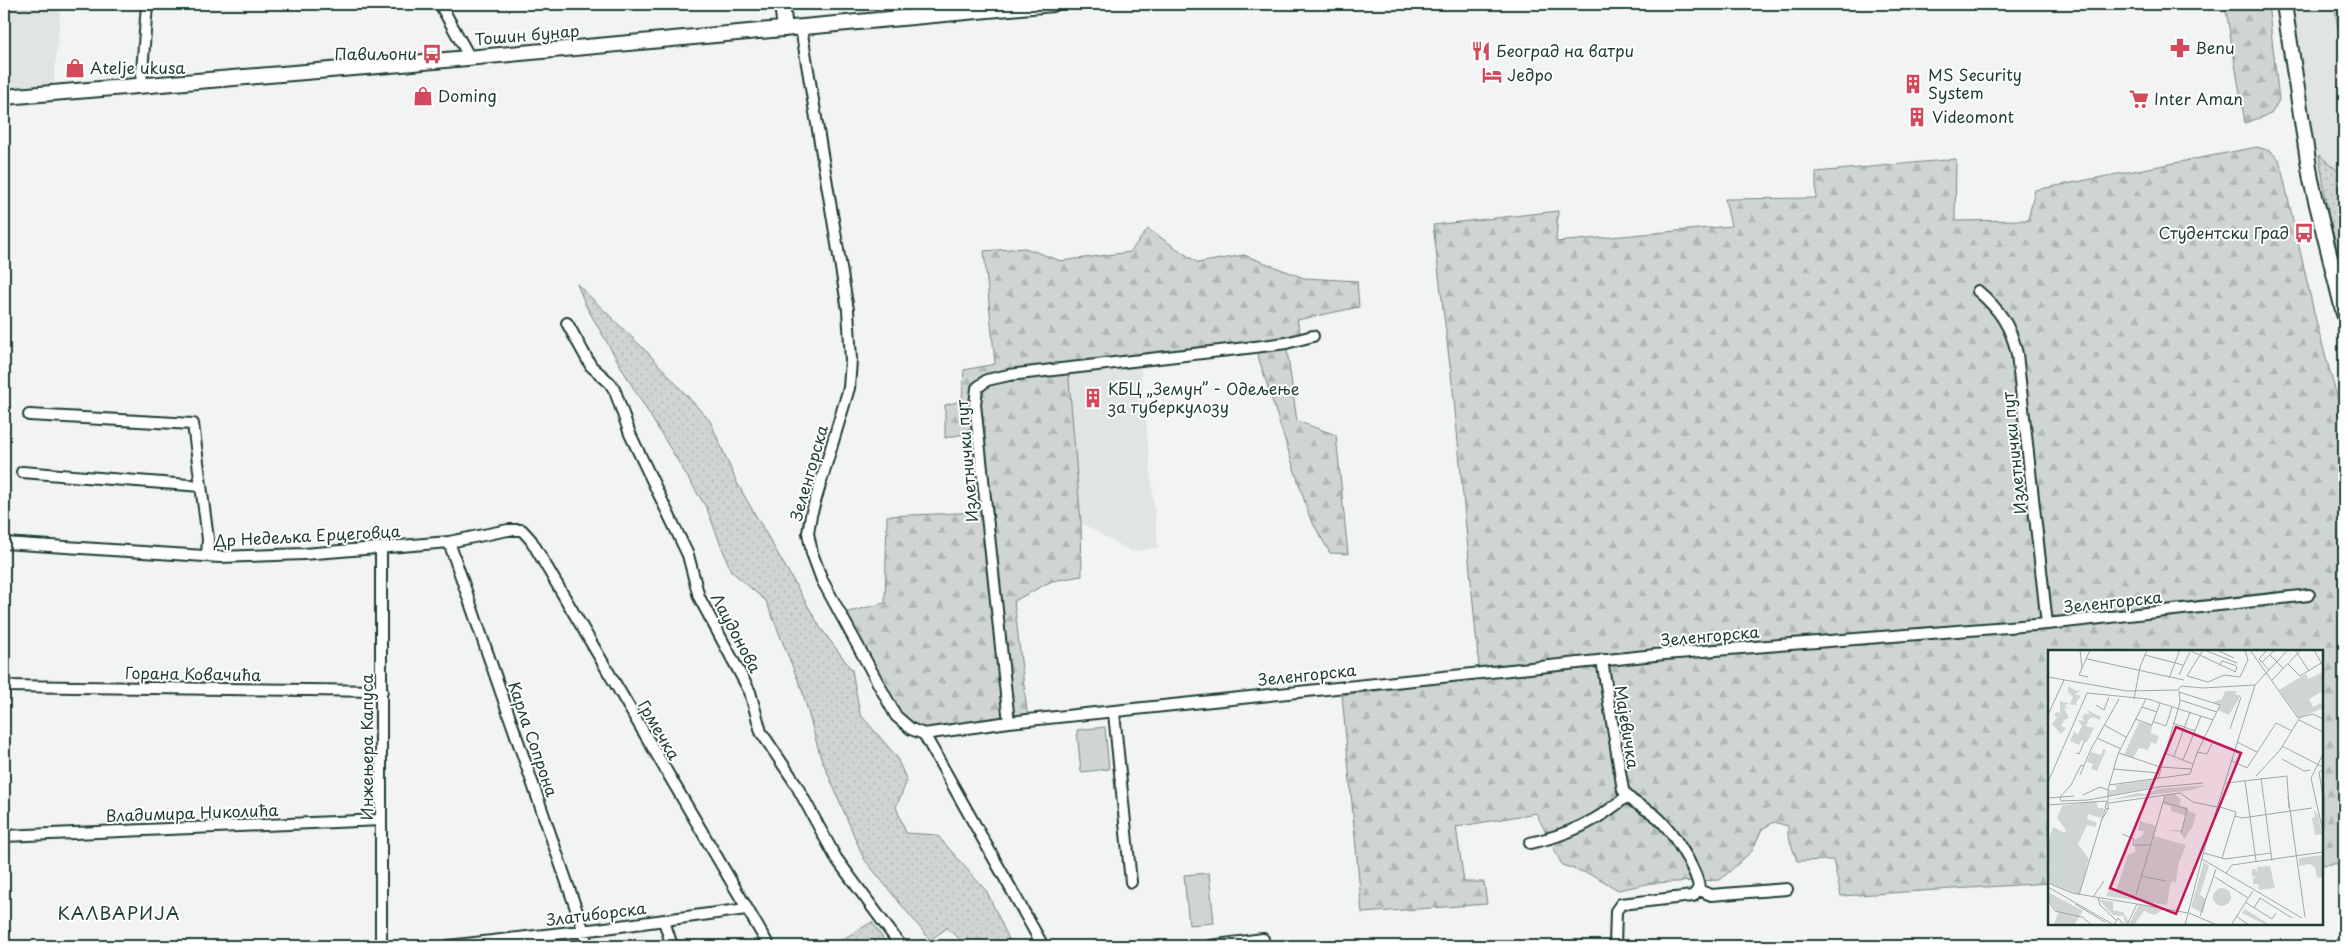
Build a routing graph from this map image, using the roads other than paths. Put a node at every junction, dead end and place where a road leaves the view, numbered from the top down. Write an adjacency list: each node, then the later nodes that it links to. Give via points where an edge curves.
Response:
1 (147, 4): 9 (street)
2 (440, 4): 8 (street)
3 (782, 4): 7 (main road)
4 (1053, 4): 6 (main road, Тошин бунар)
5 (2284, 4): 12 (main road, via 2311,180)
6 (801, 28): 7 (main road, Тошин бунар); 30 (street, Зеленгорска, via 848,310 851,360 849,388 808,533 822,580 896,716)
7 (785, 29): 8 (main road, Тошин бунар)
8 (470, 58): 9 (main road, Тошин бунар)
9 (141, 86): 10 (main road, Тошин бунар)
10 (4, 97)
11 (1978, 291): 24 (street, Излетнички пут, via 2004,317 2017,354)
12 (2344, 314)
13 (567, 323): 47 (street, Лаудонова, via 591,366 615,391 630,434 688,556 699,597 750,692 761,732 794,782 836,858)
14 (1314, 336): 29 (street, Излетнички пут, via 1263,346 1009,375 987,380 977,388 975,404)
15 (29, 416): 17 (street, via 192,424)
16 (22, 472): 17 (street)
17 (201, 486): 22 (street)
18 (522, 530): 19 (street, Др Недељка Ерцеговца); 38 (street, Грмечка, via 531,540)
19 (449, 542): 21 (street, Др Недељка Ерцеговца); 40 (street, Карла Сопрона)
20 (4, 543): 22 (street, Др Недељка Ерцеговца)
21 (381, 548): 22 (street, Др Недељка Ерцеговца); 27 (street, Инжењера Капуса)
22 (207, 556)
23 (2309, 596): 24 (street, Зеленгорска)
24 (2047, 624): 25 (street, Зеленгорска)
25 (1602, 660): 28 (street, Зеленгорска); 31 (street, Мајевичка, via 1621,785)
26 (4, 686): 27 (street, Горана Ковачића)
27 (382, 691): 32 (street, Инжењера Капуса)
28 (1114, 712): 29 (street, Зеленгорска); 35 (street)
29 (1009, 722): 30 (street, Зеленгорска)
30 (924, 734): 48 (street)
31 (1627, 796): 34 (street, via 1580,828); 37 (street, via 1658,818 1672,835 1698,880)
32 (381, 820): 33 (street, Владимира Николића); 42 (street, Инжењера Капуса)
33 (4, 836)
34 (1530, 843)
35 (1131, 882)
36 (1787, 889): 37 (street, via 1711,895)
37 (1699, 890): 50 (street, via 1693,896 1621,904 1616,911)
38 (746, 909): 39 (street, Златиборска); 46 (street, Грмечка)
39 (664, 921): 40 (street, Златиборска); 45 (street)
40 (584, 931): 43 (street, Златиборска); 44 (street, Карла Сопрона)
41 (1263, 939): 49 (street)
42 (381, 946)
43 (448, 946)
44 (587, 946)
45 (672, 946)
46 (768, 946)
47 (901, 946)
48 (1044, 946)
49 (1210, 946)
50 (1615, 946)

